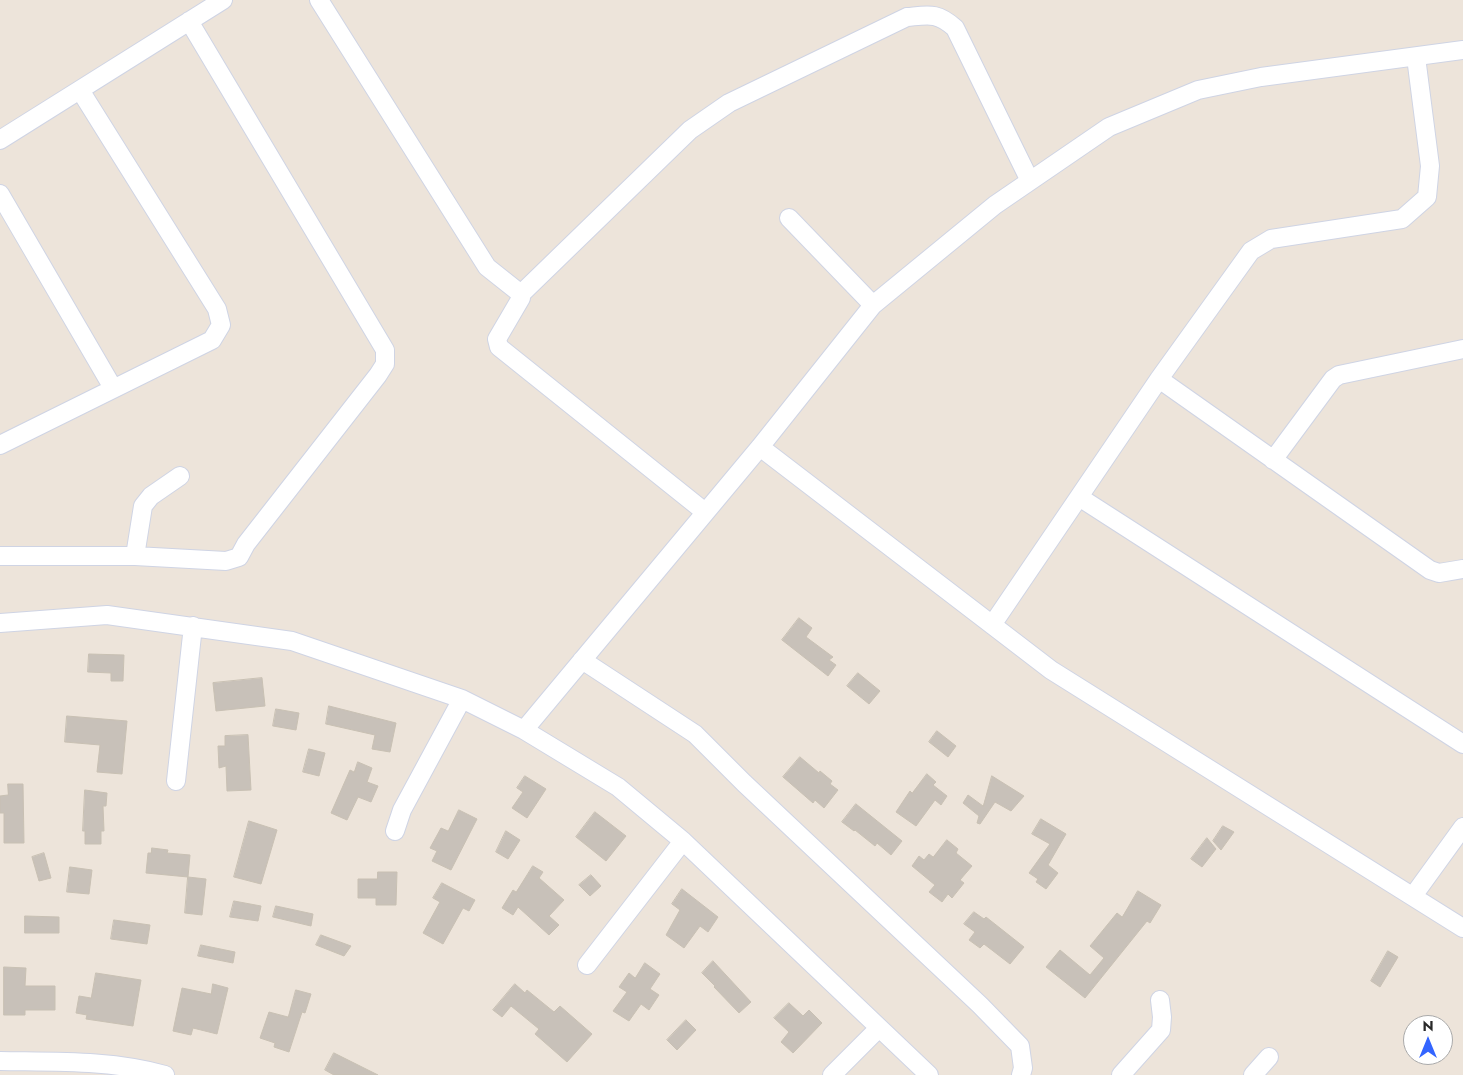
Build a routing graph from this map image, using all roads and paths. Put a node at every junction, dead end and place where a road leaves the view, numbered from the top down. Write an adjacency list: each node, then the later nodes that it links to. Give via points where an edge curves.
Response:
1 (223, 0): 3 (street)
2 (319, 0): 11 (street, via 487,267)
3 (190, 21): 6 (street); 23 (street, via 385,350 385,364 239,557 226,561)
4 (1463, 50): 5 (street)
5 (1416, 57): 8 (street, via 1261,77 1198,90 1109,127); 14 (street, via 1430,166 1427,197 1402,219 1271,239 1251,251)
6 (80, 90): 7 (street); 15 (street, via 218,309 221,325 212,340)
7 (0, 140)
8 (1030, 181): 11 (street, via 955,28 944,18 931,15 906,17 728,103 690,130); 12 (street, via 995,205)
9 (0, 194): 15 (street)
10 (789, 218): 12 (street)
11 (521, 294): 21 (street, via 497,339 499,347)
12 (873, 306): 17 (street)
13 (1463, 349): 18 (street, via 1339,375)
14 (1159, 379): 18 (street); 20 (street)
15 (113, 388): 16 (street)
16 (0, 445)
17 (760, 447): 21 (street); 26 (street)
18 (1273, 460): 24 (street, via 1430,570 1438,573)
19 (180, 476): 23 (street, via 151,496 143,506)
20 (1079, 497): 26 (street); 31 (street)
21 (705, 512): 28 (street)
22 (0, 556): 23 (street)
23 (135, 556)
24 (1463, 569)
25 (0, 623): 27 (street, via 107,615)
26 (992, 625): 36 (street, via 1051,670)
27 (193, 626): 29 (street, via 292,641); 32 (street)
28 (582, 660): 30 (street); 47 (street, via 695,734 1020,1046)
29 (462, 699): 30 (street); 34 (street, via 402,810)
30 (524, 730): 35 (street, via 618,787)
31 (1463, 744)
32 (176, 781)
33 (1463, 827): 36 (street)
34 (395, 831)
35 (683, 841): 38 (street); 40 (street)
36 (1413, 896): 37 (street)
37 (1463, 928)
38 (587, 964)
39 (1160, 1000): 48 (street, via 1161,1030)
40 (879, 1028): 45 (street); 46 (street)
41 (1269, 1057): 49 (street)
42 (0, 1061): 43 (street, via 97,1063)
43 (128, 1071): 44 (street)
44 (166, 1075)
45 (832, 1075)
46 (929, 1075)
47 (1021, 1075)
48 (1121, 1075)
49 (1253, 1075)

